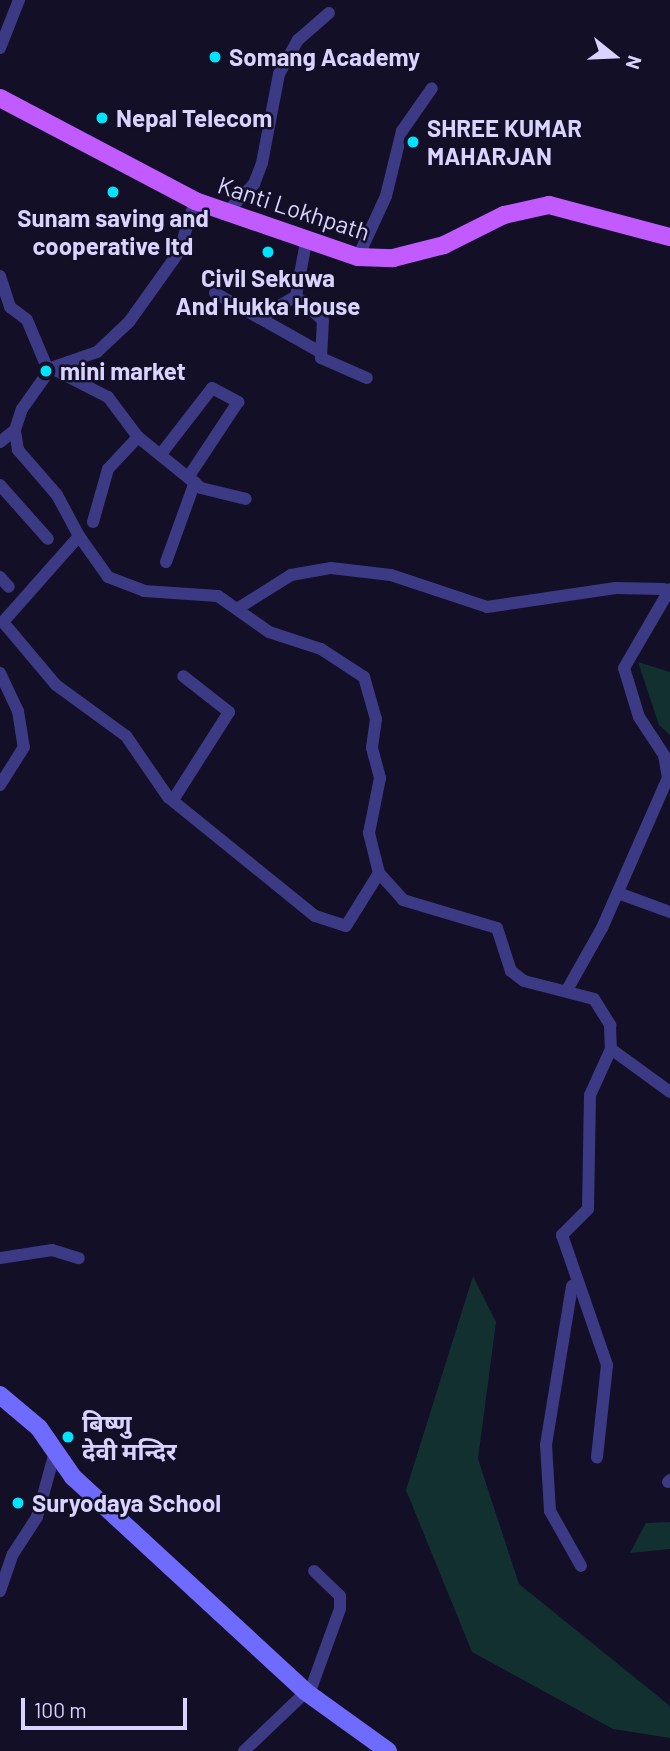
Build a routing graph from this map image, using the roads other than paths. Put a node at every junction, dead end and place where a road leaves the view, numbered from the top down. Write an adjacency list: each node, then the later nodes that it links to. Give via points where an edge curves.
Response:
1 (19, 0): 3 (street)
2 (329, 13): 7 (street, via 298,40 279,74 254,184)
3 (0, 48)
4 (432, 88): 10 (street, via 402,131 386,196)
5 (0, 98): 6 (main road, Kanti Lokhpath)
6 (195, 201): 7 (main road, Kanti Lokhpath); 16 (street, via 178,251 129,322 97,352)
7 (225, 214): 9 (main road, Kanti Lokhpath)
8 (670, 237): 10 (main road, Kanti Lokhpath, via 550,205 504,215 444,245 393,258)
9 (306, 242): 10 (main road, Kanti Lokhpath); 13 (street)
10 (358, 257)
11 (0, 276): 16 (street, via 10,307 27,320)
12 (215, 293): 14 (street)
13 (296, 296): 14 (street); 15 (street, via 323,320)
14 (259, 318): 15 (street)
15 (320, 352): 17 (street, via 328,365)
16 (50, 370): 18 (street); 19 (street, via 108,397)
17 (367, 378)
18 (15, 430): 20 (street); 26 (street, via 18,450 57,495)
19 (138, 437): 21 (street); 25 (street, via 108,469)
20 (0, 442)
21 (161, 454): 22 (street); 22 (street, via 212,387 238,402)
22 (192, 479): 24 (street); 28 (street)
23 (0, 485): 27 (street)
24 (246, 499)
25 (93, 522)
26 (79, 536): 30 (street, via 108,577 144,591 197,590); 34 (street, via 4,622 56,685 126,736 141,765)
27 (48, 539)
28 (166, 562)
29 (667, 589): 30 (street, via 616,588 487,607 391,575 331,568 291,575); 36 (street, via 624,668 668,778)
30 (240, 607): 35 (street, via 270,632 347,661 374,694 372,748 380,778 369,833)
31 (0, 673): 33 (street, via 18,711 24,747)
32 (183, 676): 34 (street, via 229,712)
33 (0, 785)
34 (173, 800): 35 (street, via 329,925 351,922)
35 (379, 873): 38 (street, via 403,900 497,928 511,971 524,981)
36 (618, 893): 37 (street); 38 (street)
37 (670, 912)
38 (567, 990): 39 (street, via 604,1009)
39 (611, 1049): 40 (street); 43 (street, via 590,1095 588,1209 562,1235)
40 (670, 1092)
41 (0, 1258): 42 (street, via 52,1250)
42 (79, 1258)
43 (572, 1276): 46 (street, via 607,1365); 47 (street, via 571,1321 554,1378 546,1445 550,1511)
44 (0, 1395): 45 (main road)
45 (55, 1452): 49 (street, via 37,1517 13,1554); 50 (main road, via 73,1477)
46 (597, 1457)
47 (581, 1566)
48 (314, 1571): 50 (street, via 340,1596 340,1609)
49 (0, 1591)
50 (307, 1693): 51 (street); 52 (main road)
51 (244, 1751)
52 (388, 1751)

